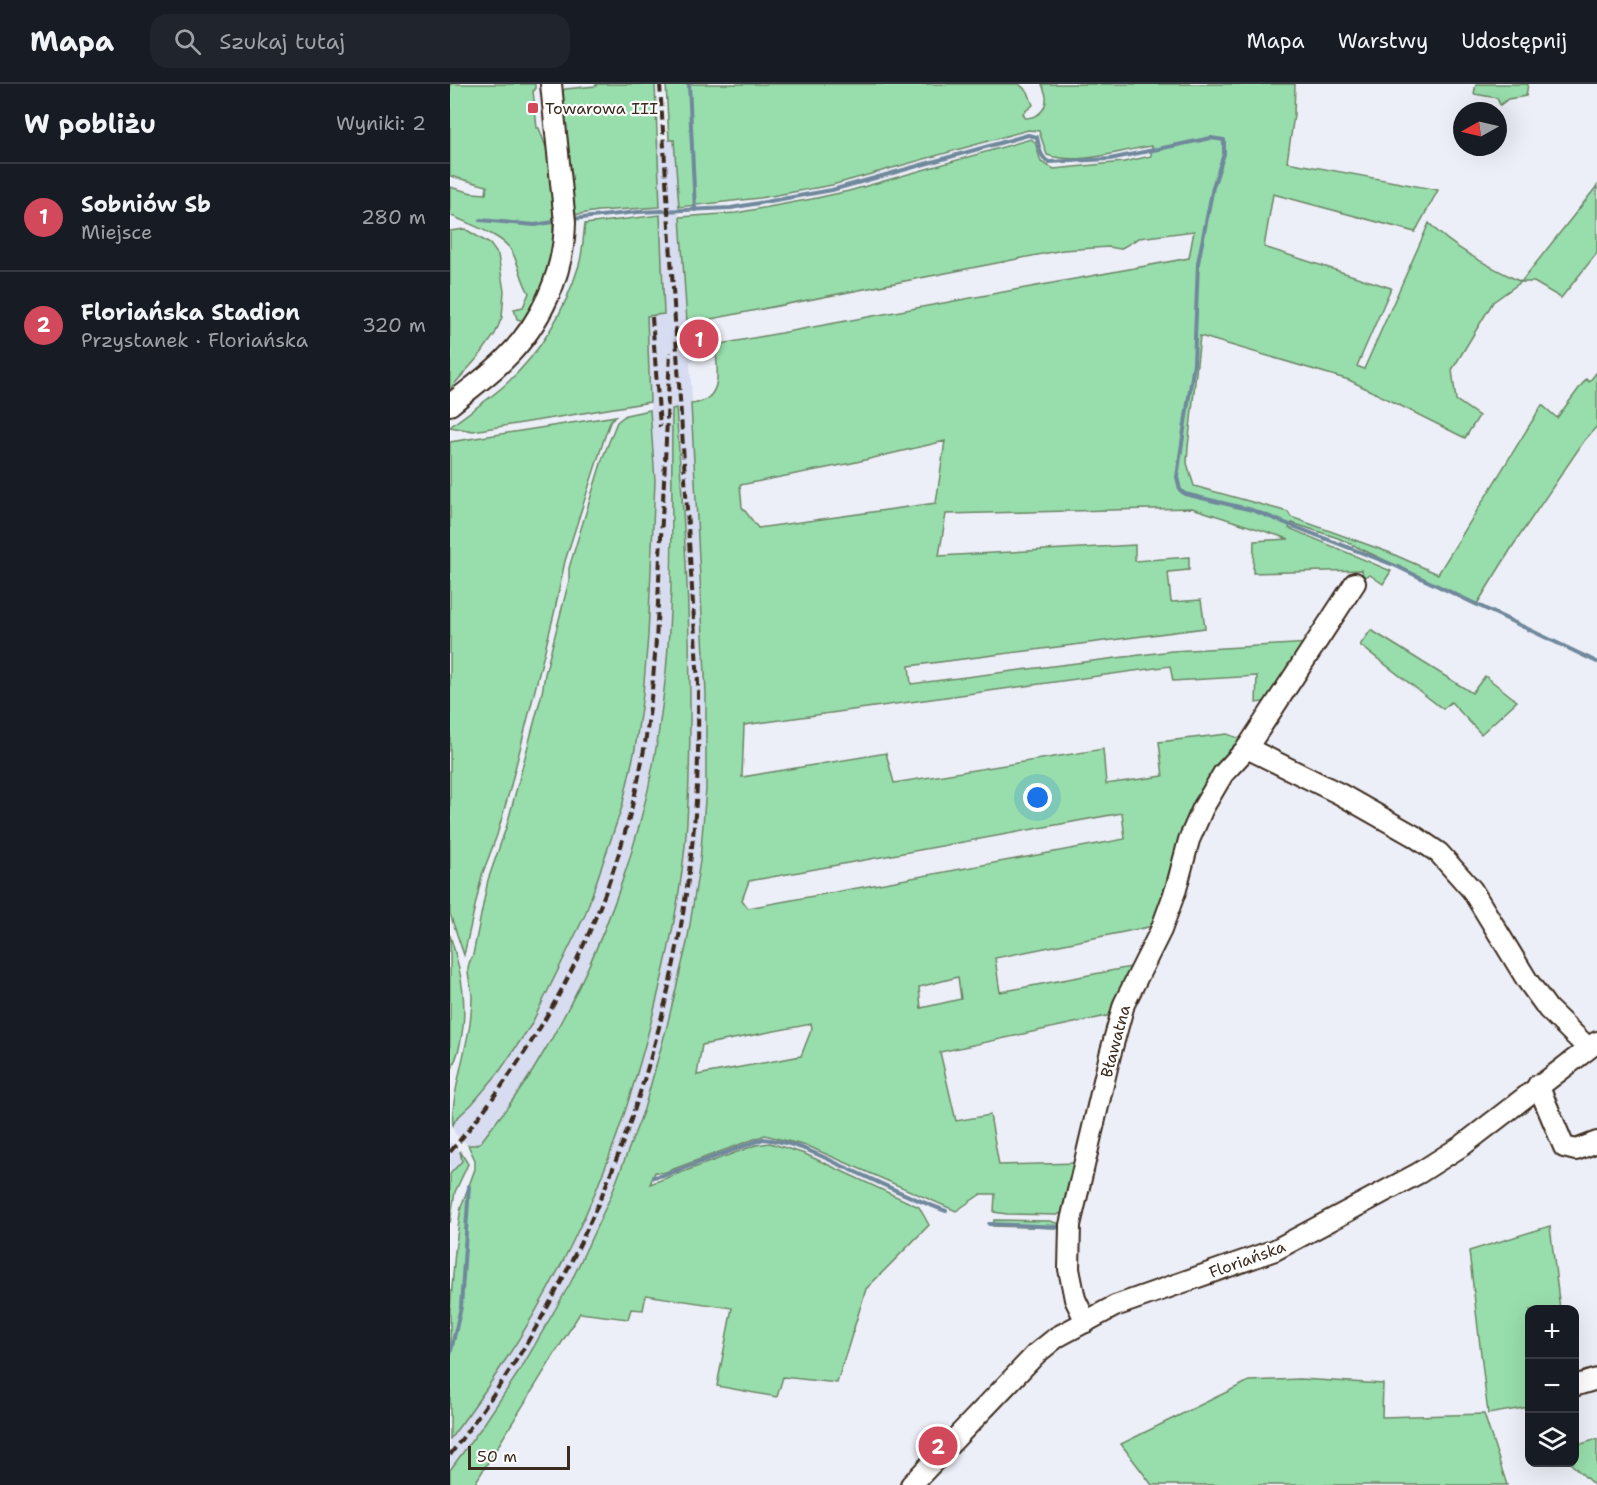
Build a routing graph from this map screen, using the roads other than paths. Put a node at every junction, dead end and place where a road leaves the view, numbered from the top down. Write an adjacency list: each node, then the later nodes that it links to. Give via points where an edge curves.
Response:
1 (551, 84): 2 (street, via 563,197 563,243 552,287 531,328 503,362)
2 (450, 405)
3 (1355, 583): 4 (street, Bławatna)
4 (1247, 748): 5 (street, via 1341,794 1438,854 1472,890 1548,1009); 8 (street, Bławatna, via 1224,774 1203,808 1161,930 1124,1004 1070,1225 1069,1269 1075,1299)
5 (1593, 1045): 6 (street, Floriańska)
6 (1538, 1085): 7 (street, via 1564,1147 1576,1150); 8 (street, Floriańska, via 1444,1158 1296,1240 1255,1258 1139,1296)
7 (1597, 1142)
8 (1086, 1322): 11 (street, Floriańska, via 1036,1354)
9 (1597, 1379): 10 (street)
10 (1579, 1385)
11 (911, 1485)

